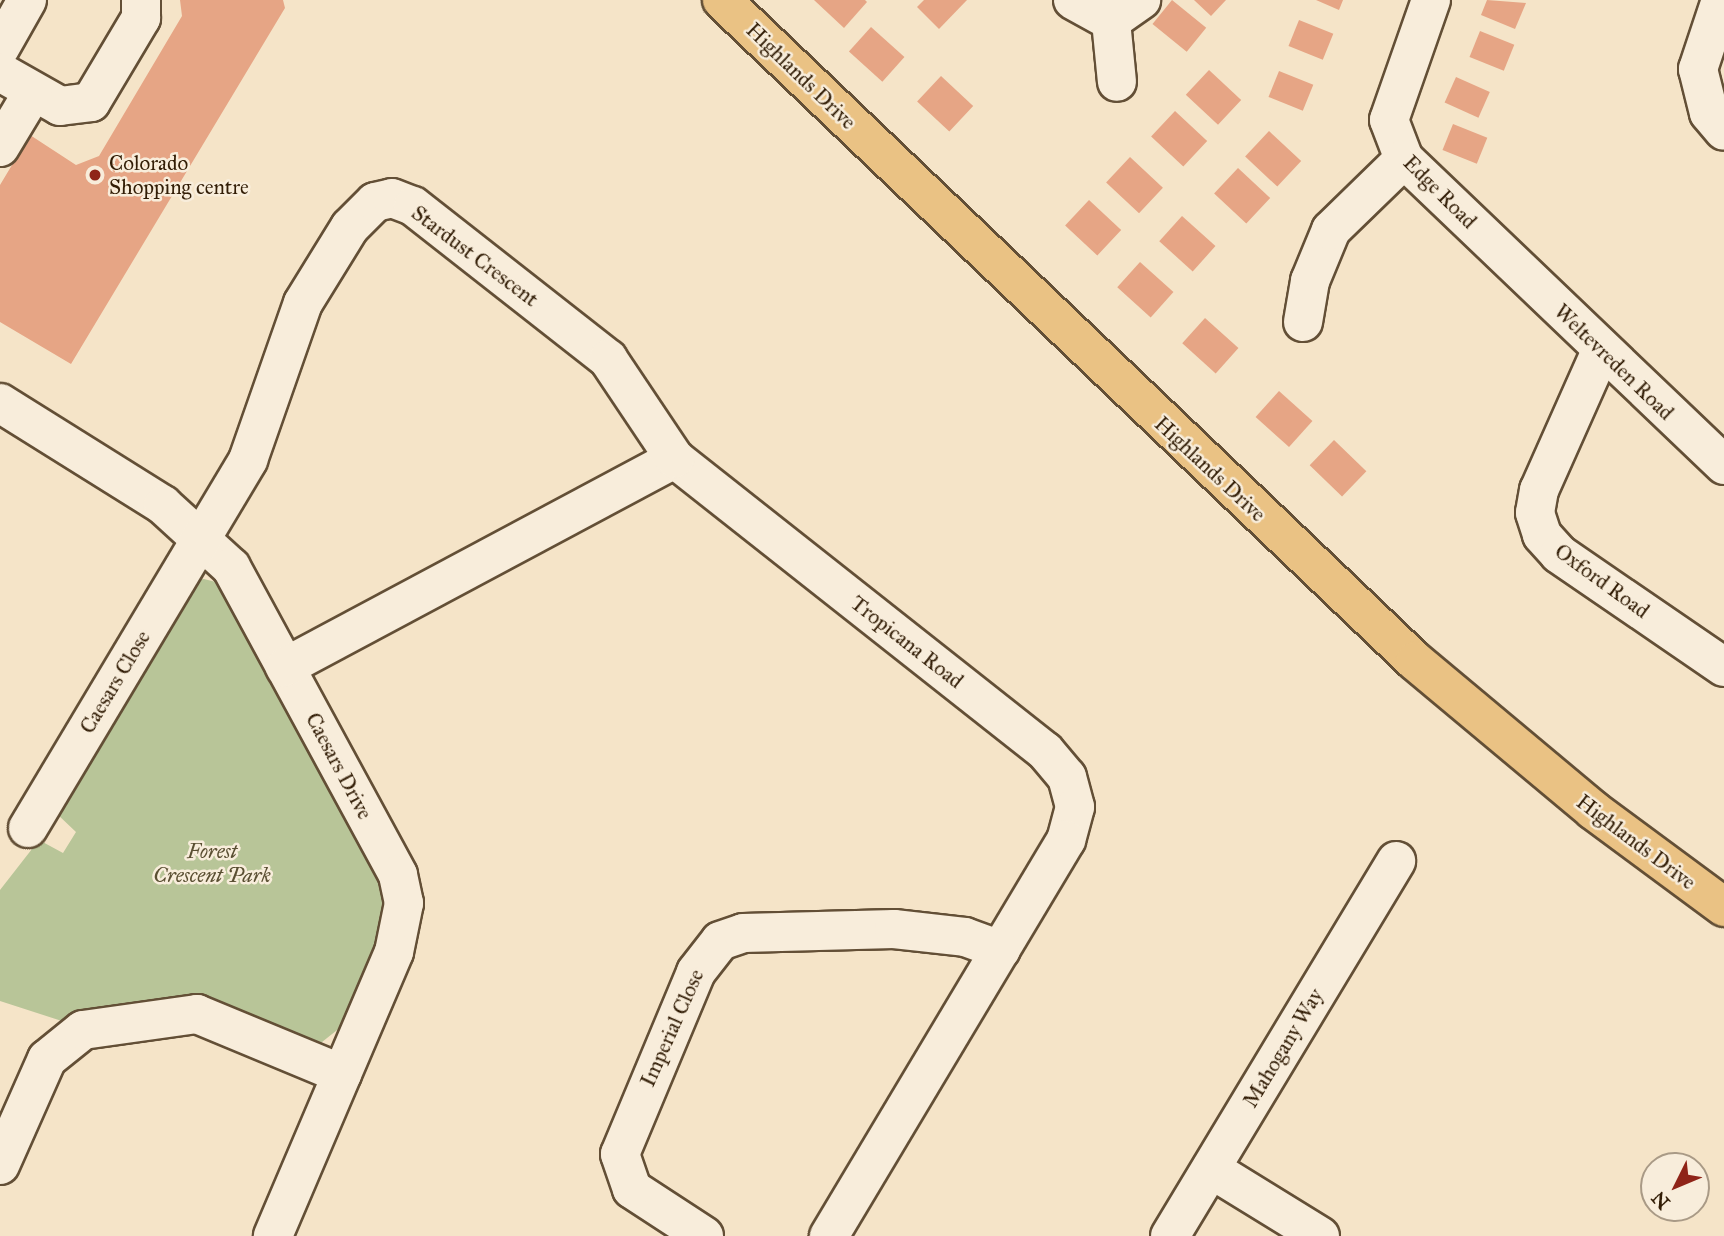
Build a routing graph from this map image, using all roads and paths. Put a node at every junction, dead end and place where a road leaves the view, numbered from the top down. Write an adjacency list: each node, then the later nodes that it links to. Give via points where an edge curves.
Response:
1 (27, 0): 9 (street)
2 (141, 0): 12 (street, via 141,18 91,102 77,108)
3 (722, 0): 27 (main road, Highlands Drive, via 1415,661 1593,810)
4 (1073, 0): 8 (street)
5 (1142, 0): 8 (street)
6 (1431, 0): 15 (street, Edge Road, via 1389,120)
7 (1721, 0): 13 (street, via 1698,69 1709,113)
8 (1111, 21): 11 (street)
9 (0, 48)
10 (0, 72): 12 (street)
11 (1117, 82)
12 (33, 92): 14 (street)
13 (1724, 131)
14 (0, 147)
15 (1404, 159): 16 (street, Edge Road); 17 (street, via 1331,230 1310,281)
16 (1506, 258): 18 (street, Weltevreden Road)
17 (1303, 322)
18 (1601, 351): 21 (street, Weltevreden Road); 24 (street, Oxford Road, via 1539,489 1535,513 1542,535 1559,554)
19 (0, 403): 22 (street, Caesars Drive)
20 (675, 458): 22 (street, Stardust Crescent, via 608,359 413,206 392,198 362,213 303,303 248,460); 23 (street); 28 (street, Tropicana Road, via 1045,751 1067,777 1075,807 1066,840)
21 (1724, 465)
22 (203, 536): 23 (street, Caesars Drive, via 231,567); 25 (street, Caesars Close)
23 (285, 667): 29 (street, Caesars Drive, via 398,874 404,903 394,952)
24 (1724, 667)
25 (29, 828)
26 (1396, 861): 31 (street, Mahogany Way)
27 (1724, 907)
28 (1001, 950): 33 (street, Imperial Close, via 965,937 894,929 743,933 714,948 696,972 620,1154 632,1189); 34 (street, Tropicana Road)
29 (342, 1074): 30 (street, via 197,1014 83,1030 47,1059); 32 (street, Caesars Drive)
30 (0, 1165)
31 (1211, 1169): 35 (street, Mahogany Way); 36 (street)
32 (273, 1236)
33 (704, 1236)
34 (829, 1236)
35 (1170, 1236)
36 (1320, 1236)

